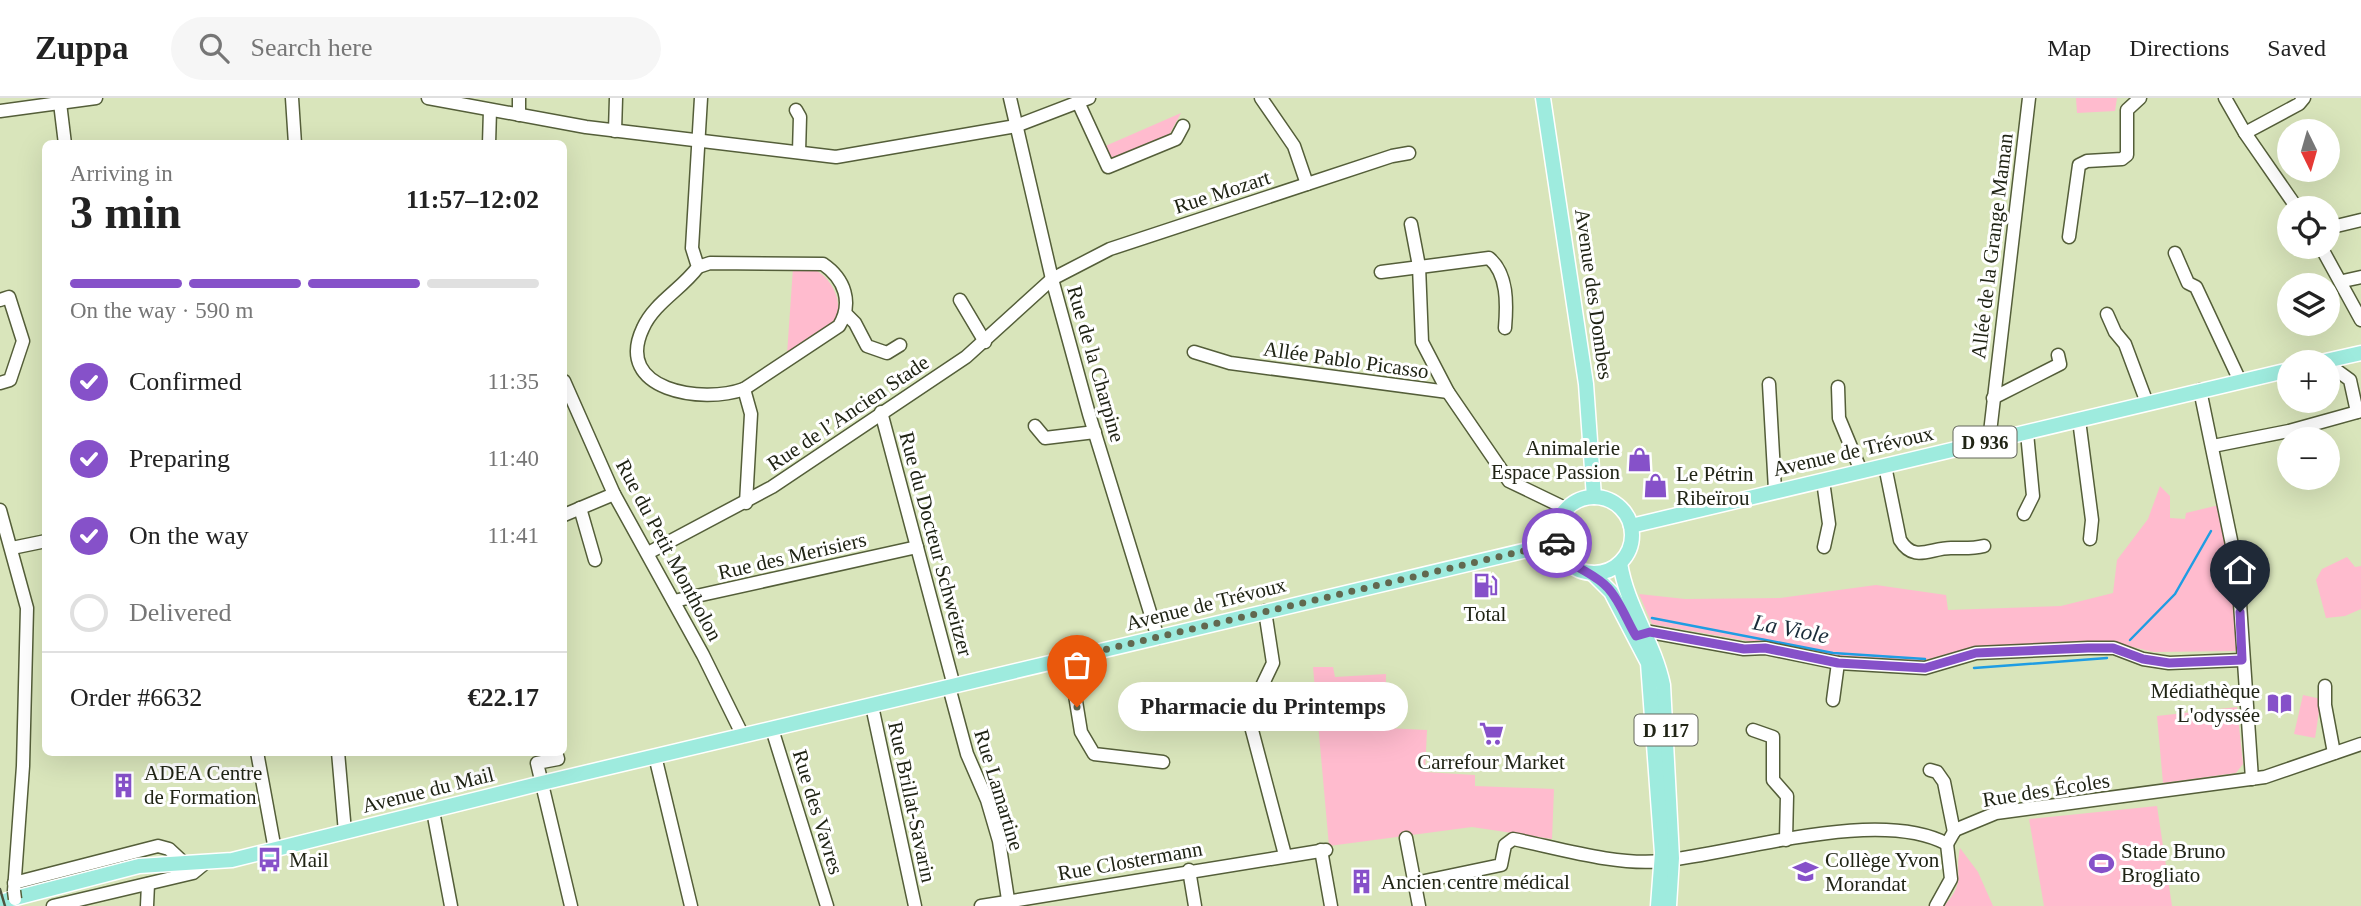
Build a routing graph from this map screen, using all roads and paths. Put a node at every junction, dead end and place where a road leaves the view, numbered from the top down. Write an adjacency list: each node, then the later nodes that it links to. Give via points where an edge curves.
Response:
1 (96, 98): 14 (street)
2 (292, 98): 26 (street)
3 (428, 98): 17 (street)
4 (519, 98): 20 (street)
5 (615, 98): 23 (street)
6 (701, 98): 28 (street)
7 (1010, 98): 21 (street, Rue de la Charpine)
8 (1261, 98): 31 (street, via 1294,146)
9 (1543, 98): 82 (main road, Avenue des Dombes, via 1586,384)
10 (2029, 98): 67 (street, Allée de la Grange Maman)
11 (2140, 98): 36 (street, via 2127,110 2127,155 2079,165)
12 (2225, 98): 24 (street)
13 (2304, 98): 24 (street)
14 (75, 99): 16 (street)
15 (1083, 100): 21 (street); 22 (street, via 1108,167 1176,139)
16 (60, 103): 19 (street); 25 (street)
17 (490, 110): 20 (street); 27 (street)
18 (796, 110): 29 (street)
19 (0, 111)
20 (519, 115): 23 (street)
21 (1016, 126): 29 (street, via 836,157); 43 (street, Rue de la Charpine)
22 (1183, 126)
23 (615, 131): 28 (street)
24 (2245, 132): 32 (street)
25 (65, 140)
26 (295, 140)
27 (489, 140)
28 (699, 141): 29 (street); 40 (street, via 692,248)
29 (799, 152)
30 (1409, 153): 31 (street, Rue Mozart)
31 (1307, 184): 43 (street, Rue Mozart, via 1110,249)
32 (2289, 196)
33 (2361, 220): 35 (street)
34 (1410, 224): 39 (street)
35 (2340, 225)
36 (2069, 237)
37 (2175, 253): 59 (street)
38 (2329, 259): 44 (street)
39 (1419, 266): 41 (street); 50 (street, via 1489,258 1500,268); 66 (street, via 1422,342)
40 (698, 267): 47 (street, via 710,263 823,264 840,281 848,303); 64 (street, via 650,315 638,338 640,361 658,386 671,391 730,394)
41 (1381, 272)
42 (2361, 277): 44 (street)
43 (1052, 279): 51 (street, Rue de l’Ancien Stade); 73 (street, Rue de la Charpine)
44 (2343, 282): 49 (street)
45 (0, 300): 60 (street, via 9,297 23,341 10,380)
46 (960, 300): 51 (street)
47 (845, 313): 52 (street, via 867,346 887,353); 64 (street, via 839,326)
48 (2107, 314): 68 (street)
49 (2361, 320)
50 (1506, 328)
51 (985, 342): 69 (street, Rue de l’Ancien Stade)
52 (900, 345)
53 (1194, 352): 66 (street, Allée Pablo Picasso, via 1230,363)
54 (2361, 353): 56 (main road)
55 (2058, 355): 67 (street, via 2060,364)
56 (2340, 359)
57 (2277, 373): 59 (main road, Avenue de Trévoux / D 936)
58 (2340, 373): 70 (street, via 2350,380)
59 (2240, 381): 65 (main road, Avenue de Trévoux / D 936)
60 (0, 383)
61 (1769, 384): 80 (street)
62 (1838, 387): 78 (street, via 1839,418)
63 (567, 388): 81 (street, Rue du Petit Montholon)
64 (744, 389): 83 (street, via 751,414)
65 (2200, 390): 68 (main road, Avenue de Trévoux / D 936); 76 (street)
66 (1448, 392): 85 (street, Allée Pablo Picasso, via 1509,481)
67 (1993, 398): 75 (street, Allée de la Grange Maman)
68 (2147, 403): 71 (main road, Avenue de Trévoux / D 936)
69 (881, 412): 83 (street, Rue de l’Ancien Stade); 94 (street, Rue du Docteur Schweitzer)
70 (2359, 412): 76 (street)
71 (2078, 420): 74 (main road, Avenue de Trévoux / D 936); 90 (street)
72 (1035, 426): 73 (street, via 1045,438)
73 (1095, 432): 104 (street, Rue de la Charpine)
74 (2027, 433): 75 (main road, Avenue de Trévoux / D 936); 88 (street, via 2033,496)
75 (1989, 441): 77 (main road, Avenue de Trévoux / D 936)
76 (2213, 446): 106 (street, via 2238,574)
77 (1885, 466): 78 (main road, Avenue de Trévoux / D 936); 93 (street, via 1905,549 1922,555)
78 (1861, 471): 79 (main road, Avenue de Trévoux / D 936)
79 (1823, 481): 80 (main road, Avenue de Trévoux / D 936); 95 (street, via 1829,524)
80 (1775, 491): 89 (main road, Avenue de Trévoux / D 936)
81 (614, 494): 84 (street); 97 (street, Rue du Petit Montholon)
82 (1594, 497): 85 (main road); 89 (main road, via 1613,502)
83 (746, 503): 97 (street, Rue de l’Ancien Stade)
84 (580, 508): 87 (street); 98 (street)
85 (1567, 509): 92 (main road, via 1558,525)
86 (0, 510): 96 (street)
87 (567, 514)
88 (2024, 514)
89 (1631, 526): 99 (main road, via 1631,545)
90 (2090, 538)
91 (42, 542): 96 (street)
92 (1557, 543): 100 (main road, via 1566,561); 102 (main road, Avenue de Trévoux)
93 (1984, 546)
94 (917, 547): 101 (street, Rue des Merisiers); 108 (street, Rue du Docteur Schweitzer)
95 (1824, 547)
96 (12, 548): 138 (street, via 27,608)
97 (648, 554): 101 (street, Rue du Petit Montholon)
98 (595, 560)
99 (1620, 563): 100 (main road); 103 (main road, D 117)
100 (1592, 573): 103 (main road, D 117)
101 (674, 601): 114 (street, Rue du Petit Montholon)
102 (1265, 611): 104 (main road, Avenue de Trévoux); 131 (street, via 1273,663 1248,715)
103 (1640, 635): 107 (street, via 1650,632 1744,649 1765,648); 132 (main road, D 117, via 1652,688)
104 (1158, 638): 105 (main road, Avenue de Trévoux)
105 (1069, 658): 108 (main road, Avenue de Trévoux); 121 (street, via 1081,732 1094,754)
106 (2242, 660): 107 (street, via 2169,663 2113,648 1958,657 1925,668); 123 (street)
107 (1838, 663): 110 (street)
108 (952, 686): 111 (main road, Avenue de Trévoux); 140 (street, Rue Lamartine, via 967,754 999,841)
109 (2325, 686): 116 (street)
110 (1833, 700)
111 (872, 706): 112 (main road, Avenue de Trévoux); 147 (street, Rue Brillat-Savarin)
112 (772, 729): 114 (main road, Avenue de Trévoux); 146 (street, Rue des Vavres)
113 (1753, 730): 129 (street, via 1773,737 1773,780 1787,796)
114 (743, 736): 120 (main road, Avenue du Mail)
115 (2361, 744): 116 (street, Rue des Écoles)
116 (2334, 753): 123 (street, Rue des Écoles)
117 (258, 756): 130 (street)
118 (338, 756): 126 (street)
119 (557, 756): 124 (street, via 537,763)
120 (655, 756): 124 (main road, Avenue du Mail); 145 (street)
121 (1163, 762)
122 (1930, 770): 128 (street, via 1944,782)
123 (2252, 779): 128 (street, Rue des Écoles, via 1996,813 1968,823)
124 (542, 783): 125 (main road, Avenue du Mail); 144 (street)
125 (433, 811): 126 (main road, Avenue du Mail); 143 (street)
126 (345, 832): 130 (main road, Avenue du Mail)
127 (1406, 838): 136 (street)
128 (1951, 838): 129 (street, via 1908,830); 154 (street, via 1951,879)
129 (1787, 840): 132 (street)
130 (275, 850): 134 (main road, Avenue du Mail)
131 (1285, 855): 135 (street, Rue Clostermann); 150 (street, Rue Clostermann, via 1324,850)
132 (1667, 859): 136 (street, via 1611,858 1513,839 1505,845 1501,865); 152 (main road, D 117); 153 (main road, D 117)
133 (184, 863): 134 (main road, Avenue du Mail); 138 (street, via 169,849 158,846); 139 (main road, Avenue du Mail, via 139,866)
134 (204, 864): 137 (street, Avenue du Mail, via 194,873)
135 (1189, 870): 140 (street, Rue Clostermann); 149 (street)
136 (1415, 883): 151 (street)
137 (148, 884): 141 (street, Avenue du Mail); 142 (street)
138 (15, 895)
139 (0, 902)
140 (1008, 904): 148 (street, Rue Clostermann)
141 (53, 906)
142 (147, 906)
143 (451, 906)
144 (571, 906)
145 (691, 906)
146 (827, 906)
147 (915, 906)
148 (981, 906)
149 (1195, 906)
150 (1331, 906)
151 (1419, 906)
152 (1658, 906)
153 (1669, 906)
154 (1936, 906)

